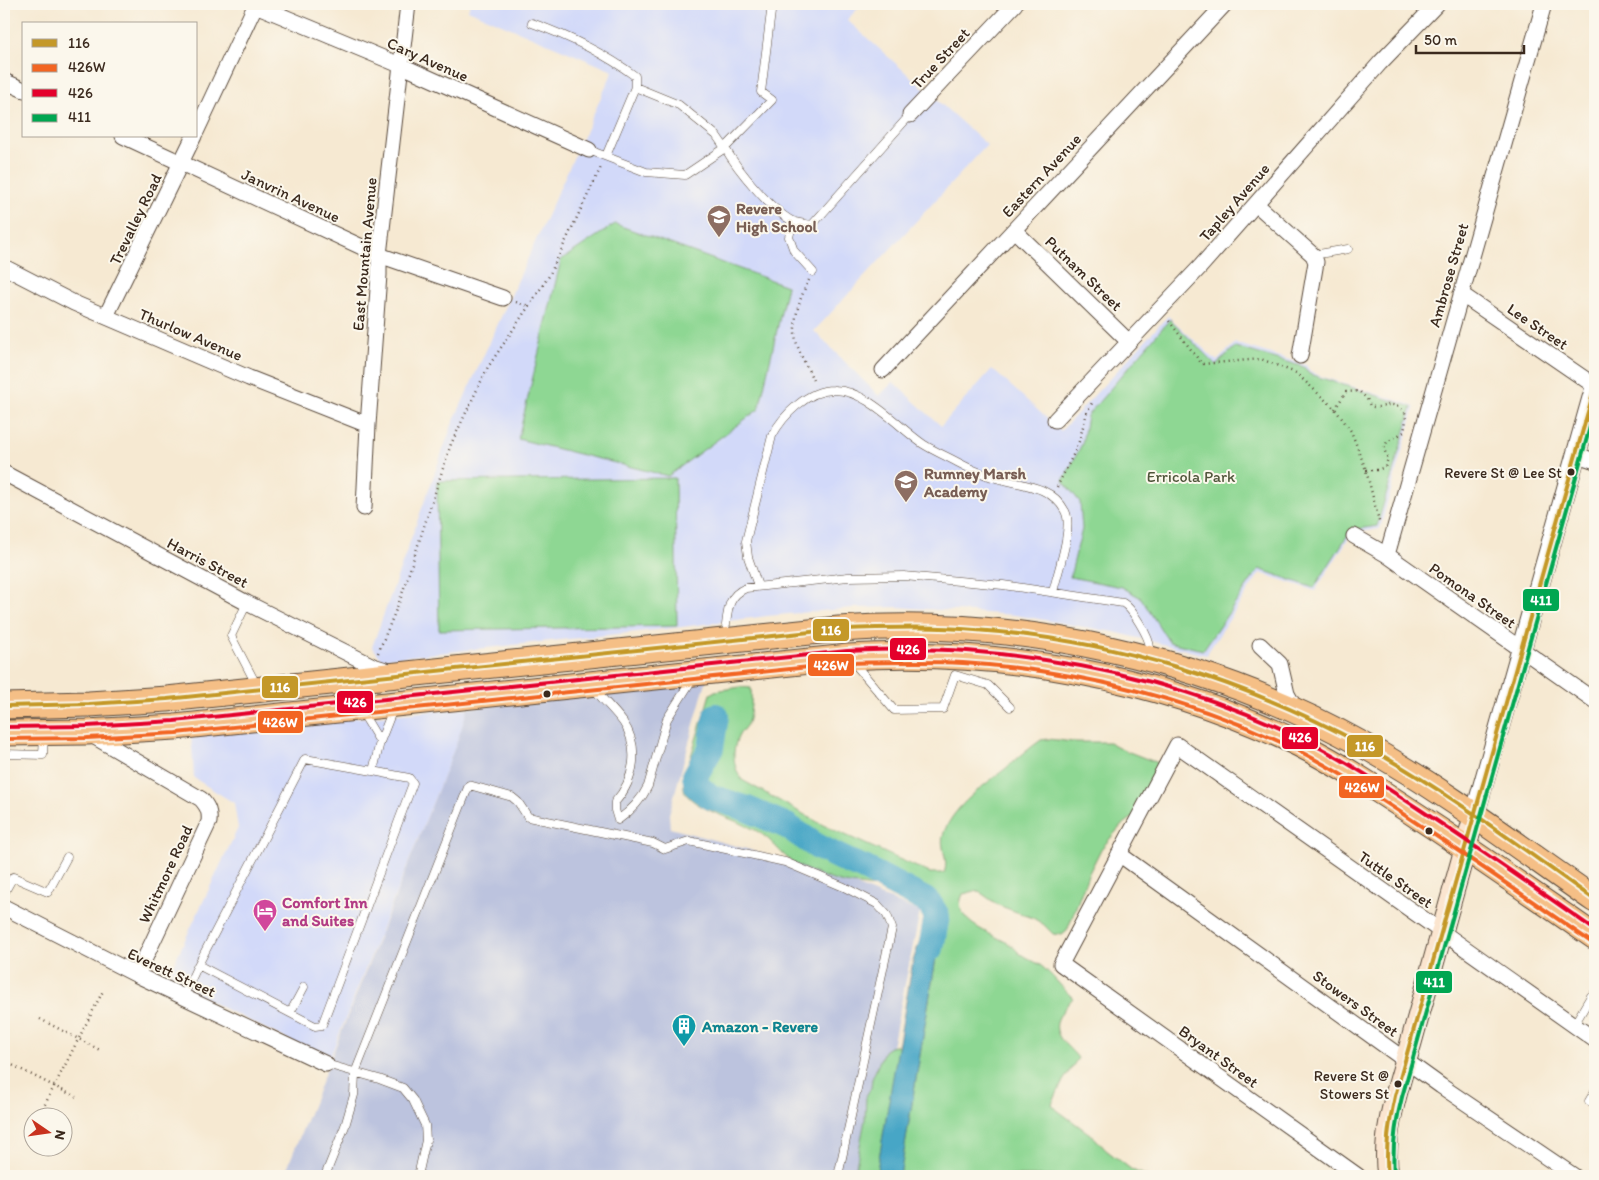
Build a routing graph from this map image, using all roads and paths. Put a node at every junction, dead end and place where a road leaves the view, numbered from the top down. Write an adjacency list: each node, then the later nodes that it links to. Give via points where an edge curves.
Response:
1 (255, 4): 9 (street, Cary Avenue); 14 (street)
2 (408, 4): 9 (street, East Mountain Avenue)
3 (772, 4): 17 (lane, via 761,92 772,100)
4 (1015, 4): 13 (street, True Street)
5 (1225, 4): 23 (street, Eastern Avenue)
6 (1437, 4): 21 (street, Tapley Avenue, via 1380,63)
7 (1544, 4): 29 (street, Ambrose Street)
8 (532, 23): 11 (lane, via 624,68 635,76)
9 (400, 65): 18 (street, Cary Avenue); 25 (street, East Mountain Avenue)
10 (4, 81): 12 (street)
11 (635, 87): 17 (lane, via 679,105 716,135); 19 (lane)
12 (22, 89)
13 (910, 115): 22 (lane, via 812,225)
14 (198, 128)
15 (127, 138): 20 (street, Janvrin Avenue)
16 (193, 138): 20 (street, Trevalley Road)
17 (725, 148): 19 (lane, via 685,175 646,172); 22 (lane, via 750,182)
18 (589, 150): 19 (lane)
19 (606, 156): 59 (path, via 549,276 488,367 452,444 400,600)
20 (182, 164): 25 (street, Janvrin Avenue); 31 (street, Trevalley Road)
21 (1256, 204): 26 (street); 33 (street, Tapley Avenue)
22 (793, 221): 28 (lane, via 789,237 794,251)
23 (1014, 230): 33 (street, Putnam Street); 35 (street, Eastern Avenue)
24 (1348, 249): 26 (lane)
25 (379, 255): 30 (street, Janvrin Avenue); 41 (street, East Mountain Avenue)
26 (1313, 255): 34 (street, via 1316,270)
27 (4, 267): 31 (street, Thurlow Avenue)
28 (813, 272): 37 (path, via 800,304 795,330 796,341)
29 (1461, 294): 36 (street, Lee Street); 50 (street, Ambrose Street)
30 (503, 298)
31 (106, 316): 41 (street, Thurlow Avenue)
32 (1162, 327): 39 (path, via 1168,320 1202,364 1261,359 1296,373)
33 (1129, 342): 40 (street, Tapley Avenue)
34 (1300, 356)
35 (883, 370)
36 (1595, 387): 42 (street)
37 (818, 394): 46 (lane, via 833,390 849,392 869,402 925,446 974,471); 51 (lane, via 808,398 781,421 769,444 746,540)
38 (1096, 396): 46 (path, via 1087,412 1078,445)
39 (1335, 409): 44 (path, via 1351,431); 44 (path, via 1346,392 1359,391 1370,406 1376,408 1389,404 1405,412 1404,432 1387,442 1384,449 1388,459 1386,467)
40 (1055, 420)
41 (368, 425): 47 (street, East Mountain Avenue)
42 (1577, 455): 43 (street); 56 (street)
43 (1595, 461)
44 (1366, 470): 48 (path)
45 (4, 474): 53 (street, Harris Street)
46 (1052, 495): 52 (lane, via 1066,512 1069,525)
47 (364, 508)
48 (1380, 527)
49 (1354, 536): 50 (street, Pomona Street)
50 (1387, 555): 56 (street, Pomona Street)
51 (758, 586): 52 (lane, via 848,577 904,576); 54 (lane, via 738,591 733,596)
52 (1053, 592): 58 (lane, via 1128,606 1150,646)
53 (247, 603): 59 (street, Harris Street); 63 (lane, via 231,636)
54 (726, 624)
55 (1260, 645): 69 (street, via 1280,664 1287,694)
56 (1520, 650): 64 (street, Pomona Street); 76 (street)
57 (848, 657): 60 (highway); 67 (lane, via 894,710 943,709 955,675 988,686); 79 (highway, via 926,655 1003,660 1088,673 1180,697 1300,745 1374,787)
58 (1149, 658): 61 (highway, via 1019,633 890,626 812,631); 69 (highway, via 1224,682)
59 (373, 666): 61 (street, Harris Street)
60 (696, 672): 62 (highway); 77 (lane, via 667,719 644,794)
61 (398, 674): 63 (highway)
62 (590, 684): 65 (highway); 77 (lane, via 622,722 631,738 634,761 631,774 615,802)
63 (260, 690): 66 (highway, via 123,703)
64 (1595, 701)
65 (394, 704): 68 (highway); 73 (lane)
66 (4, 706)
67 (1010, 707)
68 (360, 708): 70 (highway, via 175,727); 73 (lane)
69 (1296, 712): 76 (highway, via 1374,752)
70 (87, 732): 72 (highway); 88 (street, Whitmore Road, via 201,799 210,814)
71 (4, 733): 72 (highway)
72 (44, 733): 74 (lane, via 43,755)
73 (380, 742): 75 (lane)
74 (4, 754)
75 (373, 771): 87 (lane, via 305,759); 93 (lane, via 409,778 413,782 322,1025 318,1027)
76 (1474, 816): 79 (main road); 83 (highway)
77 (618, 820): 78 (lane)
78 (616, 835): 102 (lane, via 528,817 512,797 469,785); 110 (lane, via 665,849 689,841 785,862 877,904 887,915 892,928)
79 (1466, 848): 85 (main road); 86 (highway)
80 (1119, 854): 85 (street, Tuttle Street, via 1177,745); 99 (street, Stowers Street); 111 (street, Bryant Street, via 1061,964)
81 (67, 857): 82 (lane, via 48,892 13,877)
82 (4, 893)
83 (1595, 900)
84 (4, 907): 88 (street, Everett Street)
85 (1441, 933): 95 (street, Tuttle Street); 99 (main road)
86 (1595, 937)
87 (198, 965): 92 (lane); 93 (lane)
88 (137, 975): 92 (street, Everett Street)
89 (304, 987): 93 (lane)
90 (104, 989): 96 (path)
91 (1595, 993): 95 (lane)
92 (183, 997): 101 (street, Everett Street)
93 (290, 1013)
94 (40, 1018): 96 (path)
95 (1574, 1025): 97 (street, Tuttle Street)
96 (79, 1039): 98 (path); 103 (path)
97 (1595, 1040)
98 (100, 1050)
99 (1406, 1060): 112 (main road, via 1391,1115 1386,1160); 113 (street, Stowers Street)
100 (4, 1061): 103 (path)
101 (326, 1064): 102 (lane)
102 (355, 1073): 108 (lane, via 354,1095); 109 (lane, via 403,1088 413,1100 425,1125 426,1140)
103 (54, 1086): 105 (path); 107 (path)
104 (1595, 1091): 106 (lane)
105 (76, 1097)
106 (1589, 1101)
107 (43, 1108)
108 (325, 1176)
109 (418, 1176)
110 (838, 1176)
111 (1358, 1176)
112 (1388, 1176)
113 (1574, 1176)

